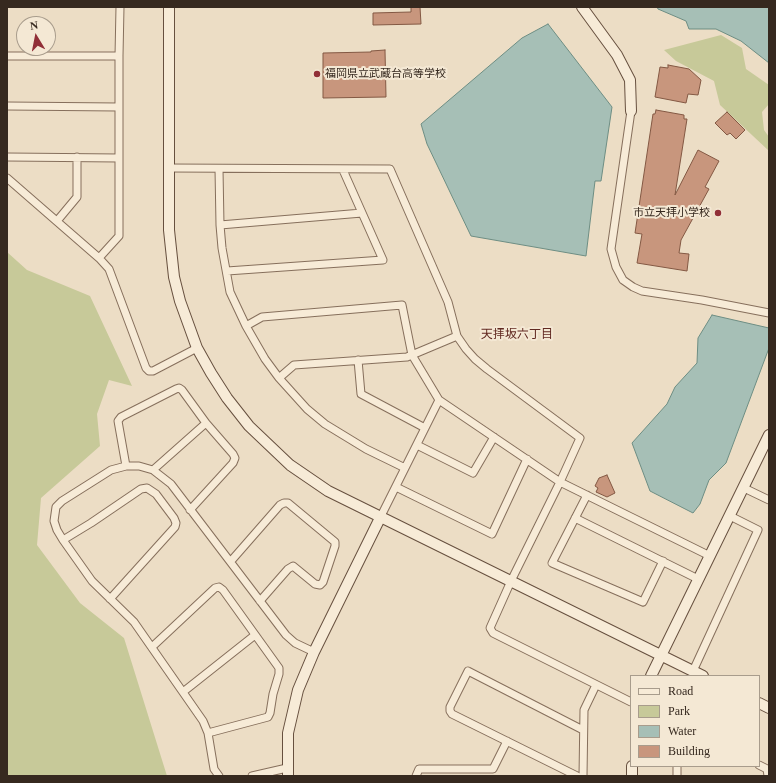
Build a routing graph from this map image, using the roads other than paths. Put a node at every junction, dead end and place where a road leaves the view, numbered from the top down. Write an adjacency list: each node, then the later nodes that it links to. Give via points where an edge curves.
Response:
1 (120, 7): 5 (street)
2 (169, 7): 12 (street)
3 (582, 7): 8 (street, via 617,54 630,80)
4 (7, 56): 5 (street)
5 (119, 56): 7 (street)
6 (7, 106): 7 (street)
7 (118, 107): 11 (street)
8 (631, 111): 21 (street, via 611,249 623,280 642,291)
9 (7, 156): 10 (street)
10 (77, 157): 11 (street); 17 (street, via 77,197)
11 (118, 158): 19 (street, via 118,236)
12 (168, 168): 13 (street); 24 (street, via 168,230 174,277)
13 (219, 169): 14 (street); 18 (street)
14 (343, 170): 16 (street); 23 (street, via 390,169 448,302)
15 (7, 178): 17 (street)
16 (362, 213): 18 (street); 20 (street, via 383,260)
17 (57, 221): 19 (street)
18 (220, 225): 20 (street)
19 (99, 258): 24 (street, via 109,269 148,371 153,371)
20 (227, 271): 22 (street, via 230,292)
21 (769, 313)
22 (246, 326): 25 (street, via 262,317 402,305); 27 (street)
23 (457, 336): 25 (street); 38 (street, via 475,359 580,438)
24 (197, 348): 44 (street, via 231,404 249,426 290,465 328,491)
25 (412, 355): 26 (street); 28 (street)
26 (358, 360): 27 (street, via 294,365); 30 (street, via 361,394)
27 (279, 378): 36 (street, via 307,409 325,424 366,449)
28 (439, 400): 30 (street); 32 (street)
29 (206, 423): 35 (street, via 179,388 121,417 118,421); 37 (street); 43 (street, via 235,458)
30 (425, 428): 33 (street)
31 (769, 435): 40 (street)
32 (494, 437): 33 (street, via 473,473); 34 (street)
33 (417, 445): 36 (street)
34 (527, 459): 38 (street); 39 (street, via 492,534)
35 (126, 466): 37 (street); 47 (street, via 111,470 56,507 54,521 56,530)
36 (405, 468): 39 (street)
37 (153, 470): 43 (street, via 171,484)
38 (560, 482): 41 (street); 52 (street)
39 (396, 487): 44 (street)
40 (744, 488): 42 (street); 45 (street)
41 (587, 495): 46 (street); 48 (street)
42 (769, 500)
43 (190, 510): 50 (street)
44 (381, 516): 52 (street); 57 (street)
45 (730, 516): 48 (street); 59 (street, via 758,530)
46 (575, 518): 49 (street); 49 (street, via 552,563 643,602)
47 (63, 540): 53 (street, via 92,582); 53 (street, via 141,489 147,488 156,494 174,518 175,527)
48 (710, 556): 51 (street)
49 (663, 561): 51 (street)
50 (230, 562): 54 (street); 54 (street, via 284,502 335,542 320,585 293,566)
51 (698, 579): 58 (street)
52 (511, 581): 58 (street); 62 (street, via 490,628 493,633)
53 (110, 599): 56 (street, via 134,622)
54 (260, 601): 57 (street, via 286,635 295,643)
55 (255, 635): 56 (street, via 219,587); 63 (street); 68 (street, via 279,668 268,717)
56 (152, 647): 63 (street)
57 (314, 652): 71 (street, via 298,690 288,733)
58 (661, 655): 59 (street); 60 (street)
59 (693, 671): 61 (street)
60 (651, 675)
61 (701, 675)
62 (596, 685): 64 (street); 67 (street, via 584,710)
63 (183, 692): 68 (street)
64 (630, 702)
65 (760, 704): 66 (street)
66 (769, 708)
67 (583, 730): 69 (street, via 468,671 450,711); 76 (street)
68 (208, 733): 72 (street, via 214,769)
69 (507, 741): 74 (street, via 493,769 420,769); 75 (street)
70 (760, 765): 77 (street, via 768,769)
71 (288, 772): 73 (street)
72 (219, 776)
73 (252, 776)
74 (416, 776)
75 (577, 776)
76 (583, 776)
77 (768, 776)

